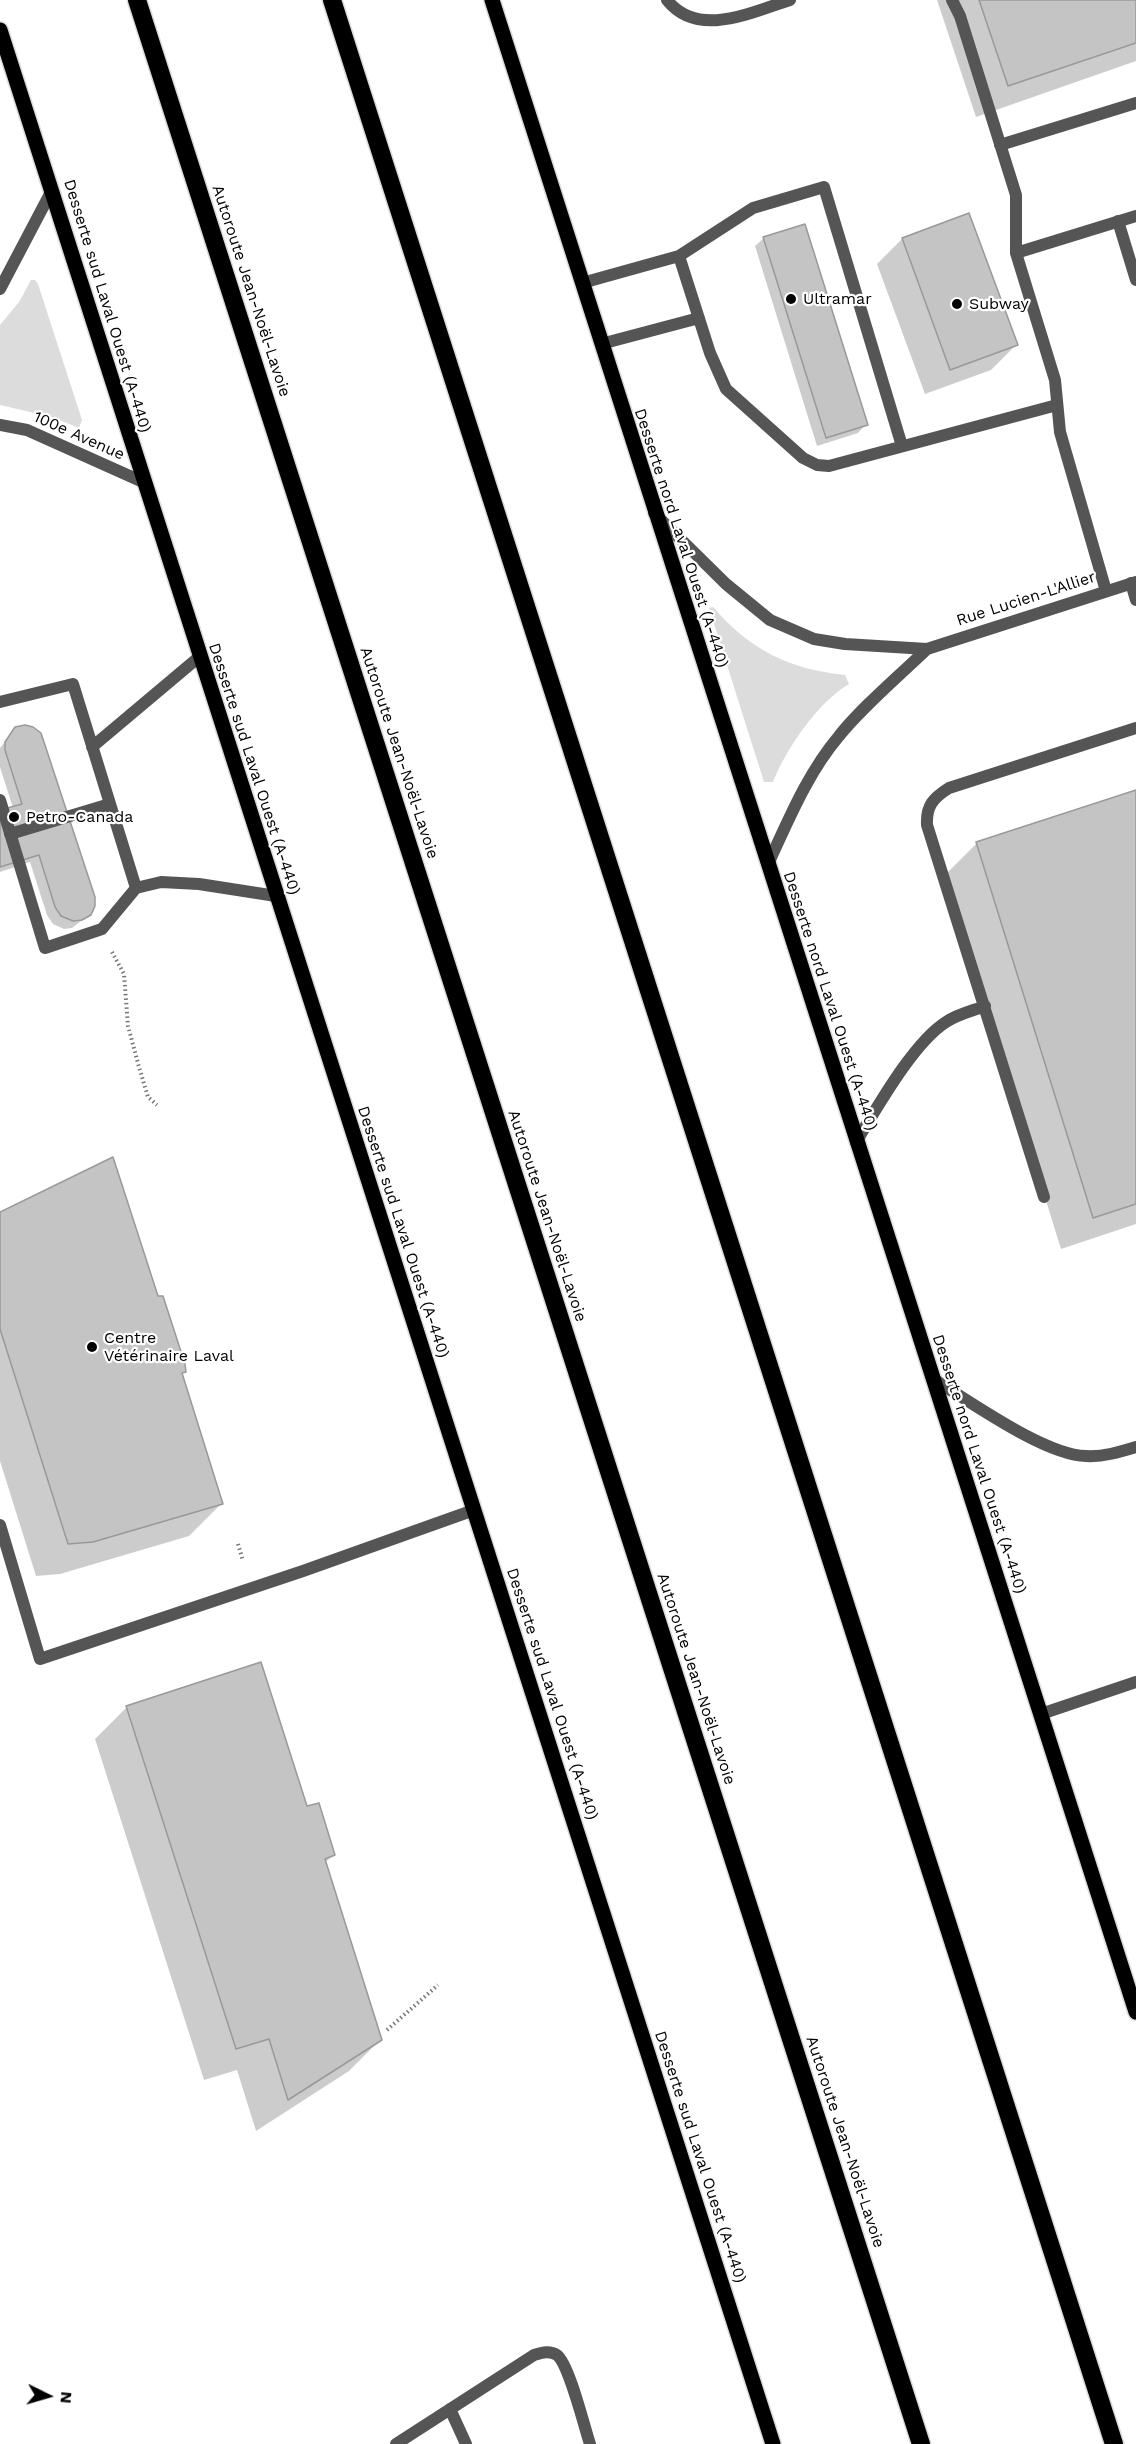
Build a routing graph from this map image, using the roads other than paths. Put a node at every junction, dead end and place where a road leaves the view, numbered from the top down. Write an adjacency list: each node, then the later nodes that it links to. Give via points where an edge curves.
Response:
1 (137, 0): 54 (highway, Autoroute Jean-Noël-Lavoie)
2 (332, 0): 55 (highway)
3 (492, 0): 16 (main road, Desserte nord Laval Ouest (A-440))
4 (668, 0): 5 (street, via 674,8 692,17 722,21)
5 (790, 0)
6 (952, 0): 9 (street)
7 (0, 30): 10 (main road, Desserte sud Laval Ouest (A-440))
8 (1136, 103): 9 (street)
9 (1000, 145): 13 (street, via 1016,195)
10 (52, 190): 17 (street); 23 (main road, Desserte sud Laval Ouest (A-440))
11 (1136, 216): 12 (street)
12 (1118, 221): 13 (street); 15 (street)
13 (1016, 253): 20 (street, via 1055,380)
14 (679, 256): 16 (street); 18 (street); 22 (street, via 753,208 824,187)
15 (1136, 280)
16 (582, 283): 19 (main road, Desserte nord Laval Ouest (A-440))
17 (0, 289)
18 (699, 318): 19 (street); 22 (street, via 726,389 803,458 829,466)
19 (601, 344): 24 (main road, Desserte nord Laval Ouest (A-440))
20 (1057, 405): 22 (street); 26 (street, via 1060,432)
21 (0, 424): 23 (street, 100e Avenue, via 27,430)
22 (902, 446)
23 (143, 482): 29 (main road, Desserte sud Laval Ouest (A-440))
24 (651, 510): 28 (street, Rue Lucien-L'Allier, via 726,584 771,620 803,635 832,642); 36 (main road, Desserte nord Laval Ouest (A-440))
25 (1134, 582): 26 (street, Rue Lucien-L'Allier); 27 (street)
26 (1106, 591): 28 (street, Rue Lucien-L'Allier)
27 (1136, 600)
28 (927, 649): 36 (street, Rue Lucien-L'Allier, via 833,743 802,790)
29 (199, 657): 32 (street); 38 (main road, Desserte sud Laval Ouest (A-440))
30 (0, 702): 32 (street, via 73,684)
31 (1136, 728): 39 (street, via 949,788 929,804 927,825)
32 (92, 747): 34 (street)
33 (0, 800): 35 (street)
34 (110, 804): 35 (street); 37 (street)
35 (10, 834): 37 (street, via 45,948 102,929)
36 (768, 864): 40 (main road, Desserte nord Laval Ouest (A-440))
37 (136, 888): 38 (street, via 174,882)
38 (276, 896): 44 (main road, Desserte sud Laval Ouest (A-440))
39 (985, 1006): 40 (street, via 954,1018 934,1033 885,1095); 41 (street)
40 (856, 1142): 42 (main road, Desserte nord Laval Ouest (A-440))
41 (1044, 1197)
42 (933, 1379): 43 (street, via 1016,1429 1060,1450 1086,1456 1110,1455); 47 (main road, Desserte nord Laval Ouest (A-440))
43 (1136, 1447)
44 (474, 1510): 45 (street, via 40,1659); 53 (main road, Desserte sud Laval Ouest (A-440))
45 (0, 1526)
46 (1136, 1682): 47 (street)
47 (1041, 1714): 48 (main road, Desserte nord Laval Ouest (A-440))
48 (1136, 2012)
49 (450, 2409): 50 (street); 51 (street); 52 (street, via 534,2355 549,2352 558,2356 567,2372)
50 (396, 2444)
51 (466, 2444)
52 (590, 2444)
53 (773, 2444)
54 (921, 2444)
55 (1114, 2444)

